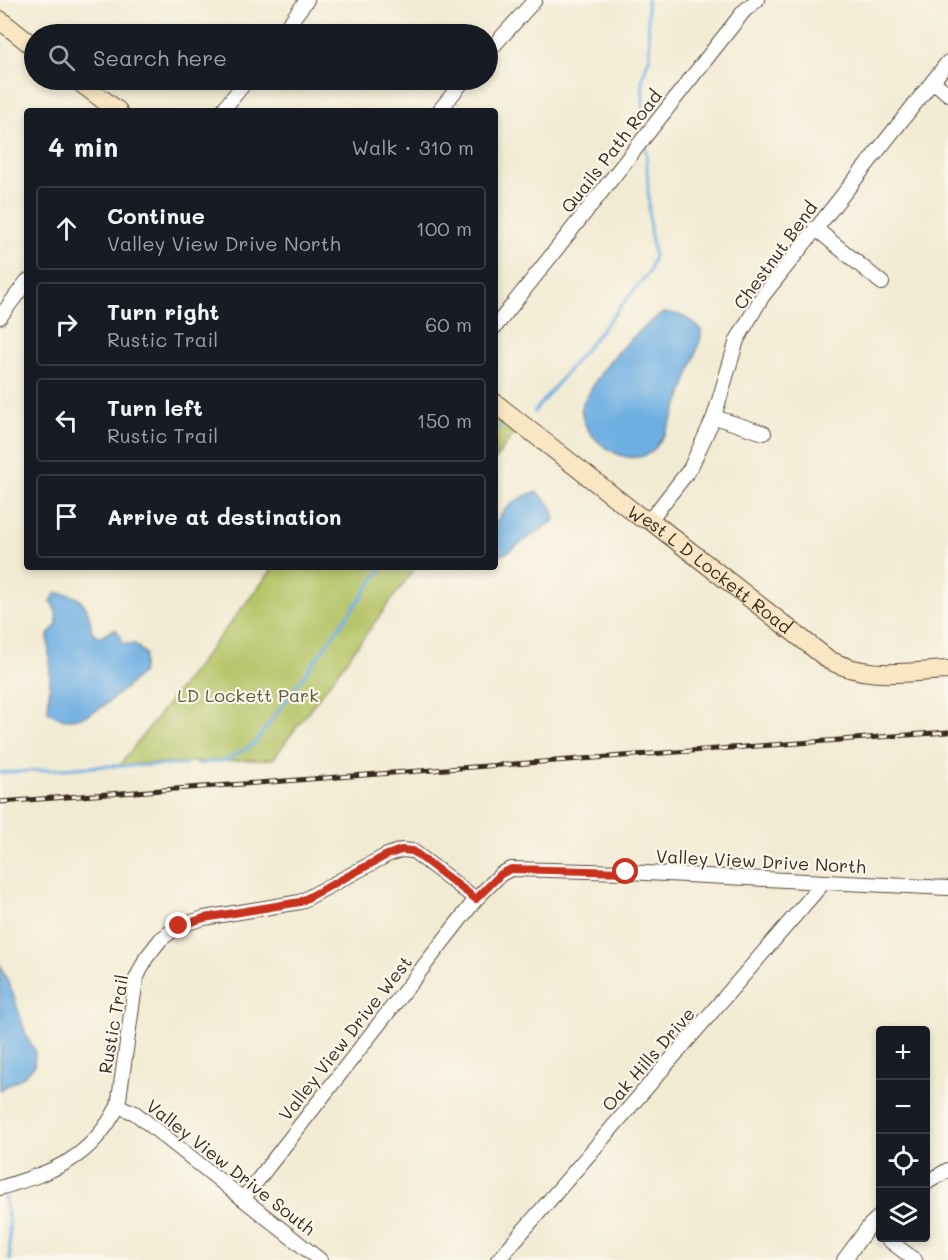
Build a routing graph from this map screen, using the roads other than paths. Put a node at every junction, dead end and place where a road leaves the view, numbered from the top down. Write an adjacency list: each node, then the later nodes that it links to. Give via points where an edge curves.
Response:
1 (307, 0): 5 (street)
2 (535, 0): 7 (street)
3 (757, 0): 21 (street, Quails Path Road, via 744,11)
4 (0, 20): 6 (main road)
5 (289, 24)
6 (24, 39)
7 (498, 41)
8 (948, 62): 9 (street, Chestnut Bend)
9 (933, 81): 13 (street); 17 (street, Chestnut Bend)
10 (90, 90): 14 (main road)
11 (239, 90): 15 (street)
12 (456, 90): 16 (street)
13 (948, 94)
14 (114, 108)
15 (224, 108)
16 (441, 108)
17 (815, 228): 18 (street); 23 (street, Chestnut Bend, via 762,297 737,340)
18 (882, 283)
19 (24, 285): 20 (street)
20 (0, 317)
21 (498, 323)
22 (498, 405): 25 (main road, West L D Lockett Road, via 640,517)
23 (714, 417): 24 (street); 25 (street, Chestnut Bend, via 690,469)
24 (764, 433)
25 (650, 520): 26 (main road, West L D Lockett Road, via 804,643 845,669 870,674)
26 (948, 670)
27 (824, 882): 28 (street, Valley View Drive North); 29 (street, Valley View Drive North, via 511,869); 38 (street, Oak Hills Drive)
28 (948, 888)
29 (476, 899): 30 (street, Rustic Trail, via 413,851 401,850 300,902 179,926 160,939 136,979); 34 (street, Valley View Drive West)
30 (118, 1106): 33 (street, Rustic Trail, via 98,1136 71,1160); 34 (street, Valley View Drive South, via 135,1113)
31 (948, 1170): 32 (street)
32 (930, 1181)
33 (0, 1188)
34 (243, 1199): 37 (street, Valley View Drive South)
35 (876, 1226): 39 (street)
36 (891, 1242): 40 (street)
37 (320, 1260)
38 (498, 1260)
39 (844, 1260)
40 (915, 1260)

